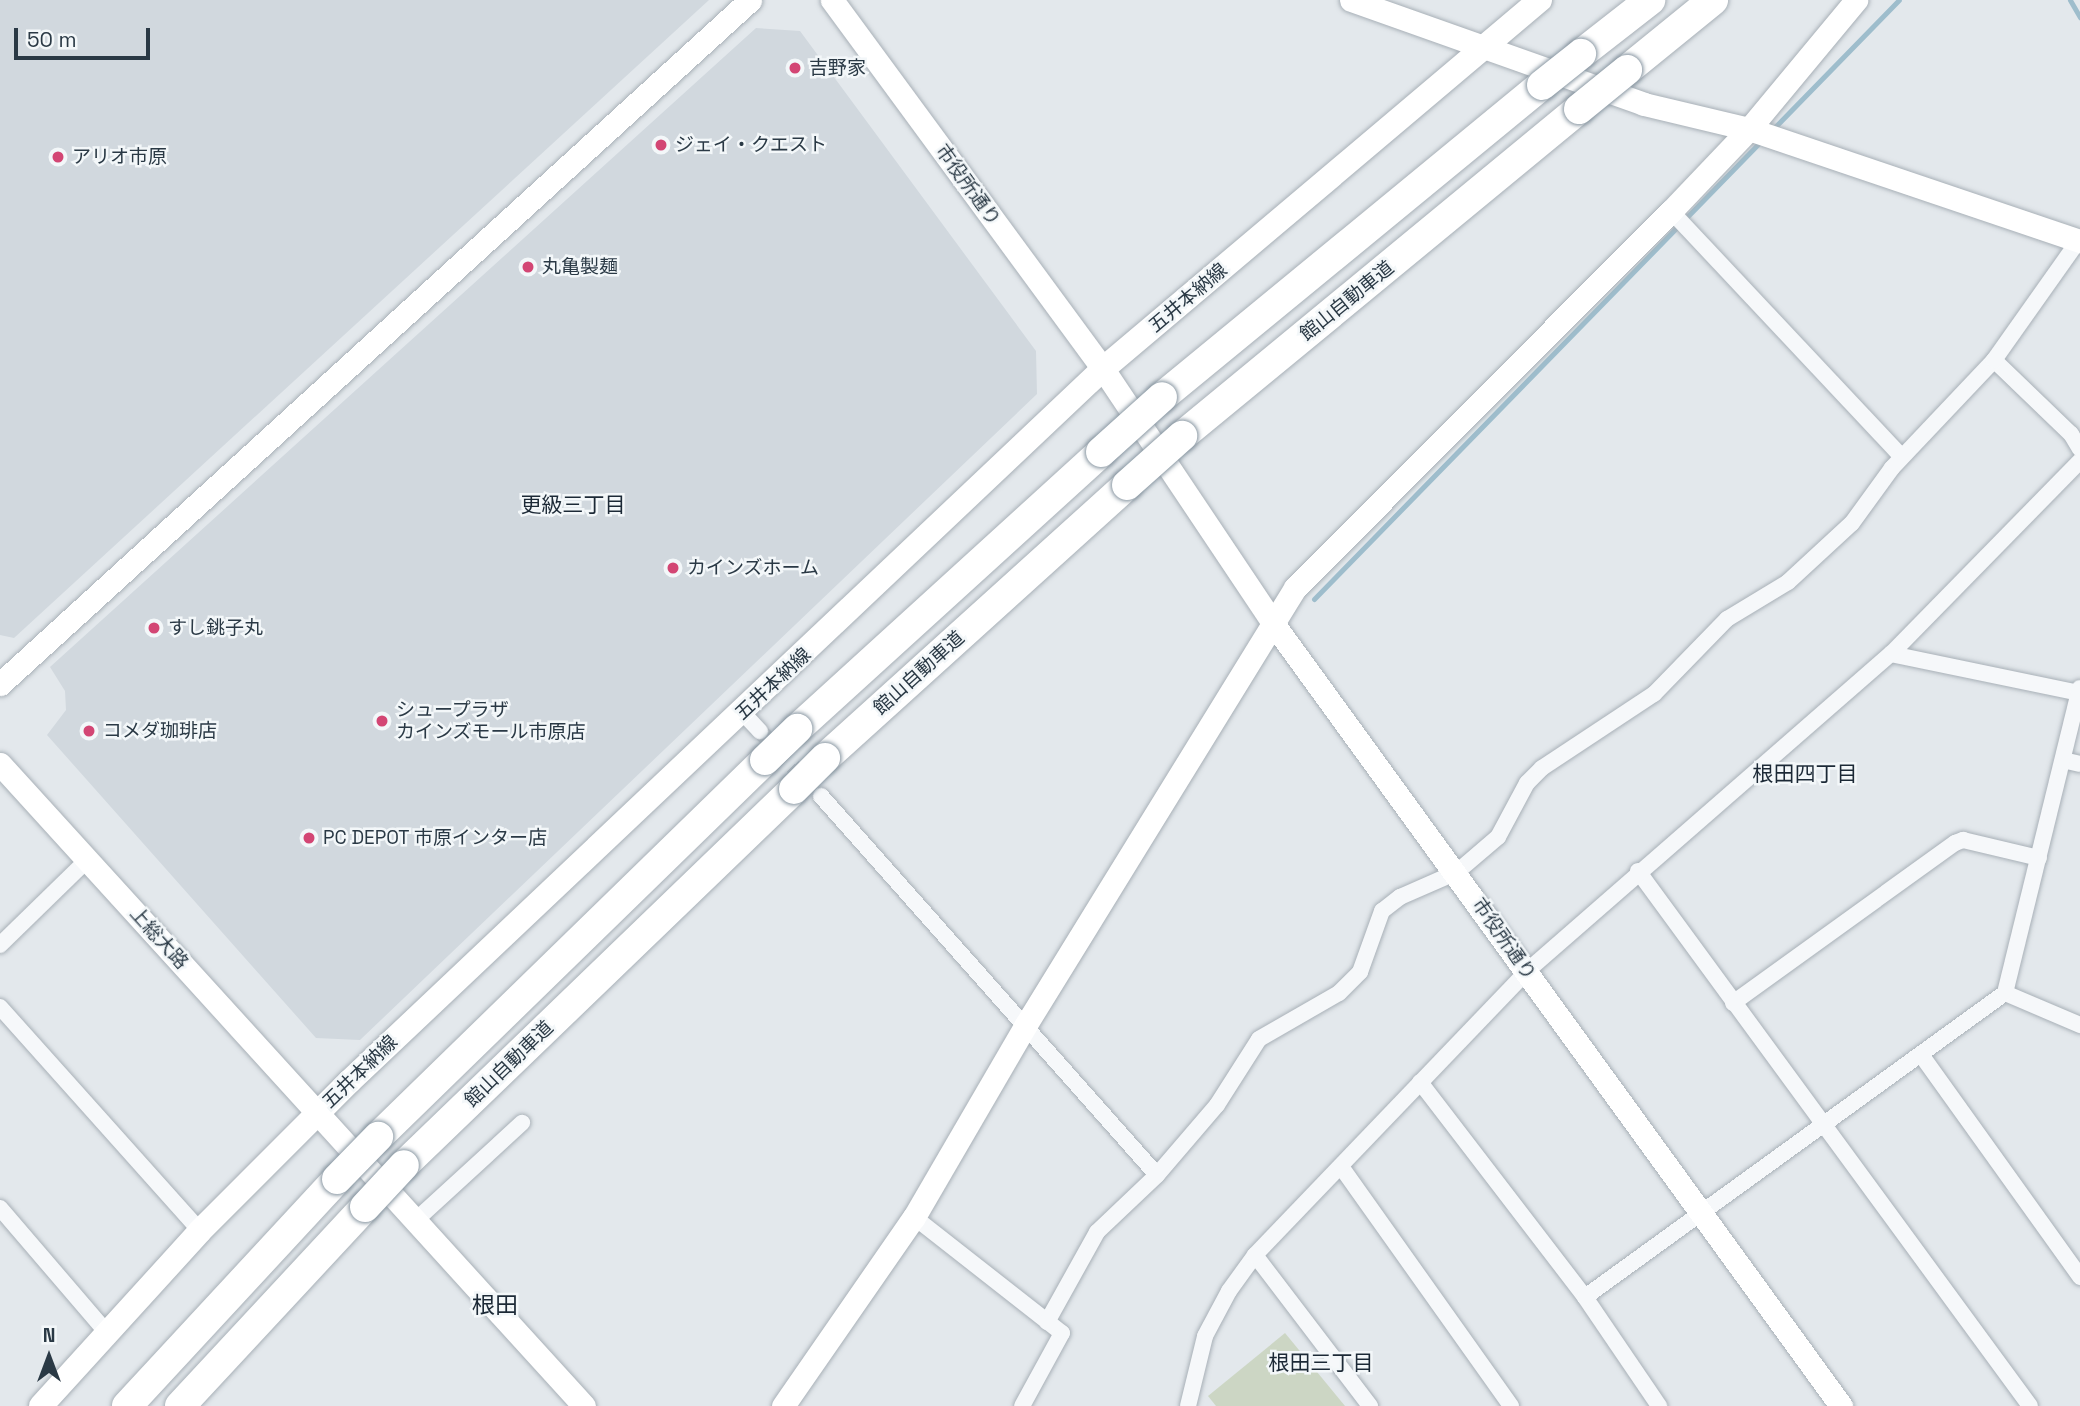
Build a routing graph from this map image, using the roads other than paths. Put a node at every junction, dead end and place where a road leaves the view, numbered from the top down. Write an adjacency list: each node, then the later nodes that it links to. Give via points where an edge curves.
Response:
1 (750, 0): 19 (street)
2 (832, 0): 13 (street, 市役所通り)
3 (1351, 0): 8 (street)
4 (1540, 0): 8 (main road, 五井本納線)
5 (1650, 0): 22 (highway, 館山自動車道, bridge, via 1162,397 797,729)
6 (1713, 0): 26 (highway, 館山自動車道, bridge, via 1182,436 825,758)
7 (1856, 0): 9 (street)
8 (1486, 45): 9 (street, via 1644,104); 13 (main road, 五井本納線)
9 (1749, 129): 10 (street); 11 (street)
10 (1671, 211): 15 (street); 17 (street, via 1295,589)
11 (2079, 241): 12 (street)
12 (1994, 360): 14 (street, via 2071,434); 15 (street)
13 (1103, 369): 17 (street, 市役所通り); 21 (main road, 五井本納線)
14 (2080, 449)
15 (1902, 457): 30 (street, via 1852,523 1788,582 1727,619 1654,694 1535,775 1498,837)
16 (2080, 461): 18 (street)
17 (1275, 626): 30 (street, 市役所通り); 37 (street)
18 (1891, 654): 20 (street); 29 (street)
19 (0, 684)
20 (2080, 691): 23 (street)
21 (743, 713): 22 (street); 40 (main road, 五井本納線)
22 (762, 746): 56 (highway, 館山自動車道, bridge, via 337,1178)
23 (2063, 760): 25 (street); 27 (street)
24 (0, 764): 28 (street, 上総大路)
25 (2080, 764)
26 (807, 793): 37 (street); 57 (highway, 館山自動車道, bridge, via 404,1166)
27 (2039, 858): 33 (street); 34 (street, via 1963,840 1955,843)
28 (88, 860): 31 (street); 40 (street, 上総大路)
29 (1638, 871): 32 (street); 34 (street)
30 (1457, 872): 32 (street, 市役所通り); 44 (street, via 1400,897 1382,911 1360,972 1339,993 1259,1039 1217,1105)
31 (0, 945)
32 (1527, 972): 39 (street); 46 (street, 市役所通り)
33 (2005, 993): 36 (street); 38 (street)
34 (1733, 1003): 42 (street)
35 (0, 1007): 49 (street)
36 (2080, 1025)
37 (1025, 1026): 44 (street); 47 (street)
38 (1922, 1056): 42 (street); 51 (street)
39 (1420, 1082): 43 (street); 52 (street)
40 (318, 1112): 48 (street, 上総大路); 49 (main road, 五井本納線)
41 (522, 1123): 48 (street)
42 (1820, 1124): 46 (street); 66 (street)
43 (1342, 1168): 50 (street); 63 (street)
44 (1157, 1175): 53 (street, via 1097,1232)
45 (0, 1208): 54 (street)
46 (1703, 1214): 52 (street); 65 (street, 市役所通り)
47 (914, 1217): 53 (street); 59 (street)
48 (416, 1220): 58 (street, 上総大路)
49 (200, 1231): 54 (main road, 五井本納線)
50 (1255, 1255): 61 (street, via 1228,1291 1205,1336); 62 (street)
51 (2080, 1277)
52 (1585, 1297): 64 (street)
53 (1047, 1322): 60 (street, via 1062,1333)
54 (107, 1333): 55 (main road, 五井本納線)
55 (41, 1406)
56 (127, 1406)
57 (180, 1406)
58 (583, 1406)
59 (783, 1406)
60 (1022, 1406)
61 (1188, 1406)
62 (1370, 1406)
63 (1511, 1406)
64 (1659, 1406)
65 (1841, 1406)
66 (2030, 1406)

